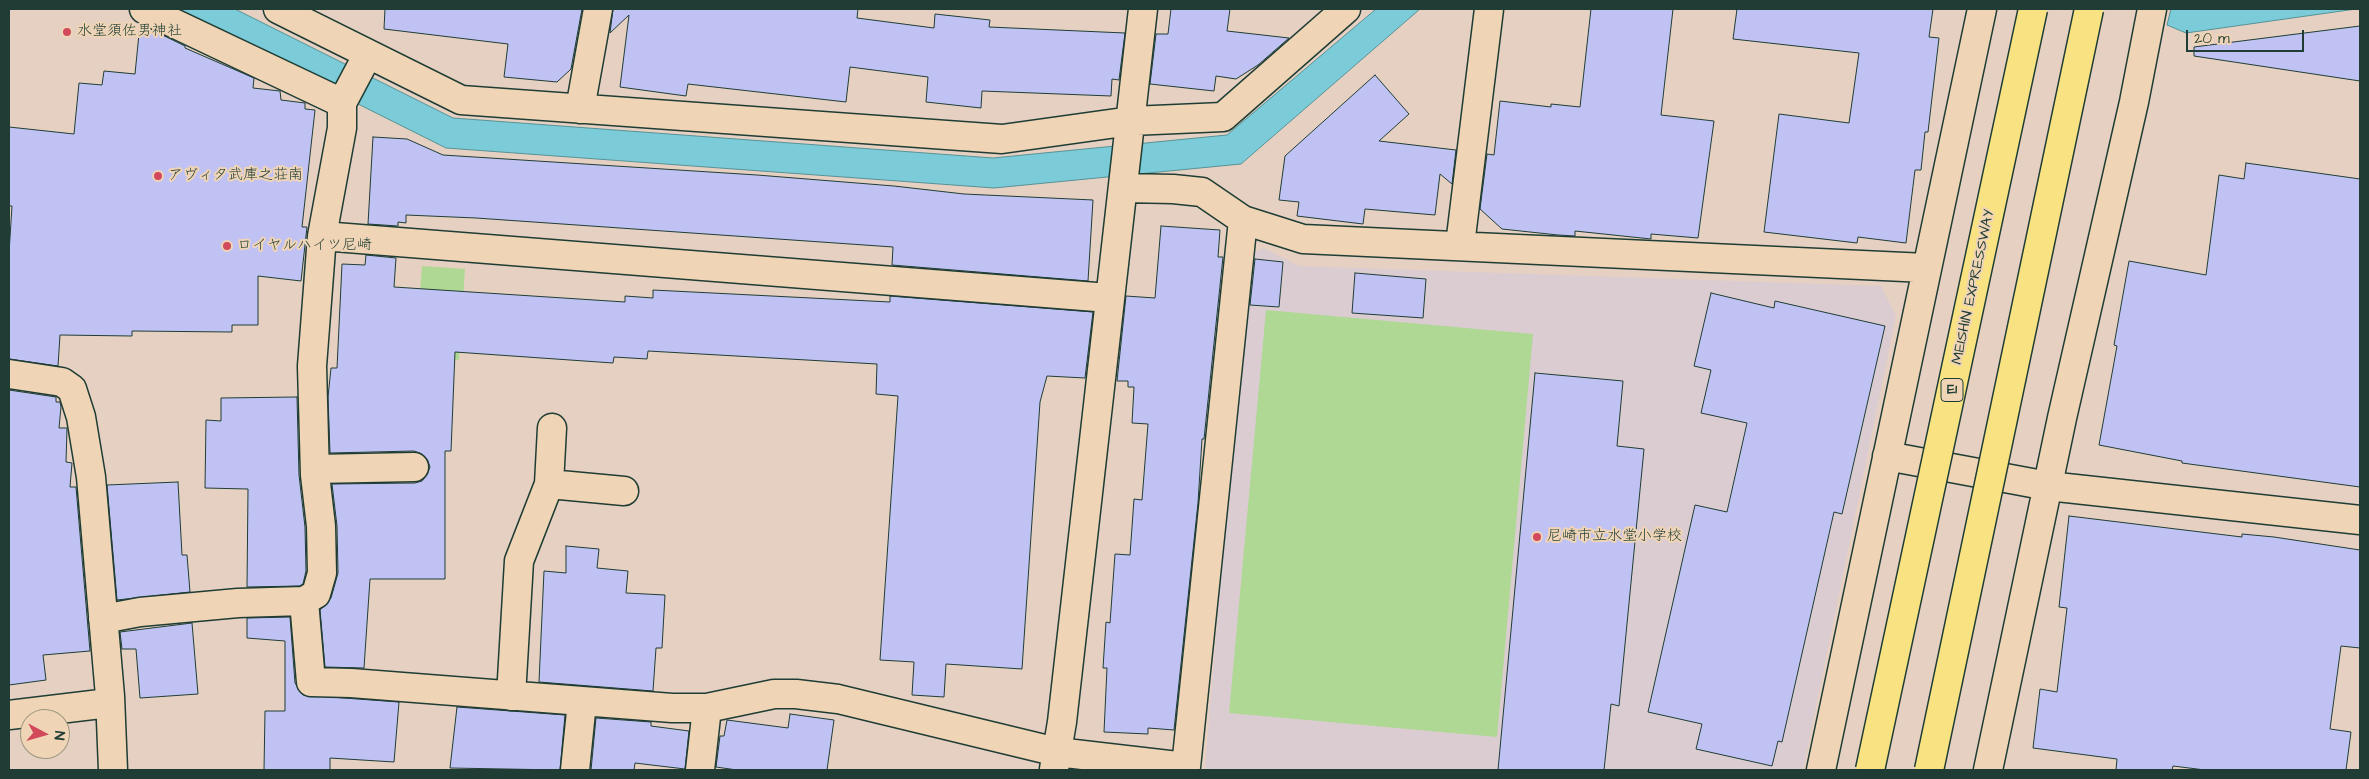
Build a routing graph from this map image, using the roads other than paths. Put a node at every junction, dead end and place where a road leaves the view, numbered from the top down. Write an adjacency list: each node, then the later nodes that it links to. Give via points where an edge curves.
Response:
1 (144, 9): 12 (street)
2 (278, 9): 11 (street)
3 (598, 9): 13 (street)
4 (1143, 9): 14 (street)
5 (1346, 9): 14 (street, via 1223,117)
6 (1489, 9): 18 (street)
7 (1982, 9): 19 (street)
8 (2033, 9): 42 (highway, MEISHIN EXPRESSWAY / E1, bridge)
9 (2089, 9): 43 (highway, bridge)
10 (2152, 9): 27 (street)
11 (365, 60): 12 (street); 13 (street, via 461,100)
12 (342, 103): 17 (street, via 342,128)
13 (580, 109): 14 (street, via 1002,139)
14 (1130, 131): 15 (street)
15 (1124, 183): 16 (street, via 1202,192); 20 (street)
16 (1243, 220): 18 (street, via 1303,239); 37 (street, via 1186,767)
17 (322, 236): 20 (street); 25 (street, via 312,366)
18 (1460, 245): 19 (street)
19 (1926, 268): 23 (street)
20 (1109, 298): 37 (street)
21 (9, 374): 31 (street, via 62,382 72,389 81,417 91,478)
22 (552, 428): 26 (street)
23 (1887, 456): 27 (street); 41 (street)
24 (414, 467): 25 (street)
25 (315, 469): 30 (street, via 322,573 316,594)
26 (549, 484): 28 (street); 32 (street, via 519,561)
27 (2048, 486): 29 (street); 44 (street)
28 (624, 491)
29 (2360, 520)
30 (304, 601): 31 (street, via 238,603 140,612); 32 (street, via 311,682)
31 (103, 619): 34 (street)
32 (511, 696): 33 (street)
33 (582, 702): 35 (street); 39 (street)
34 (109, 703): 36 (street); 38 (street)
35 (707, 708): 37 (street, via 774,694 838,699); 40 (street)
36 (9, 715)
37 (1055, 761)
38 (114, 770)
39 (575, 770)
40 (700, 770)
41 (1821, 770)
42 (1870, 770)
43 (1929, 770)
44 (1988, 770)

